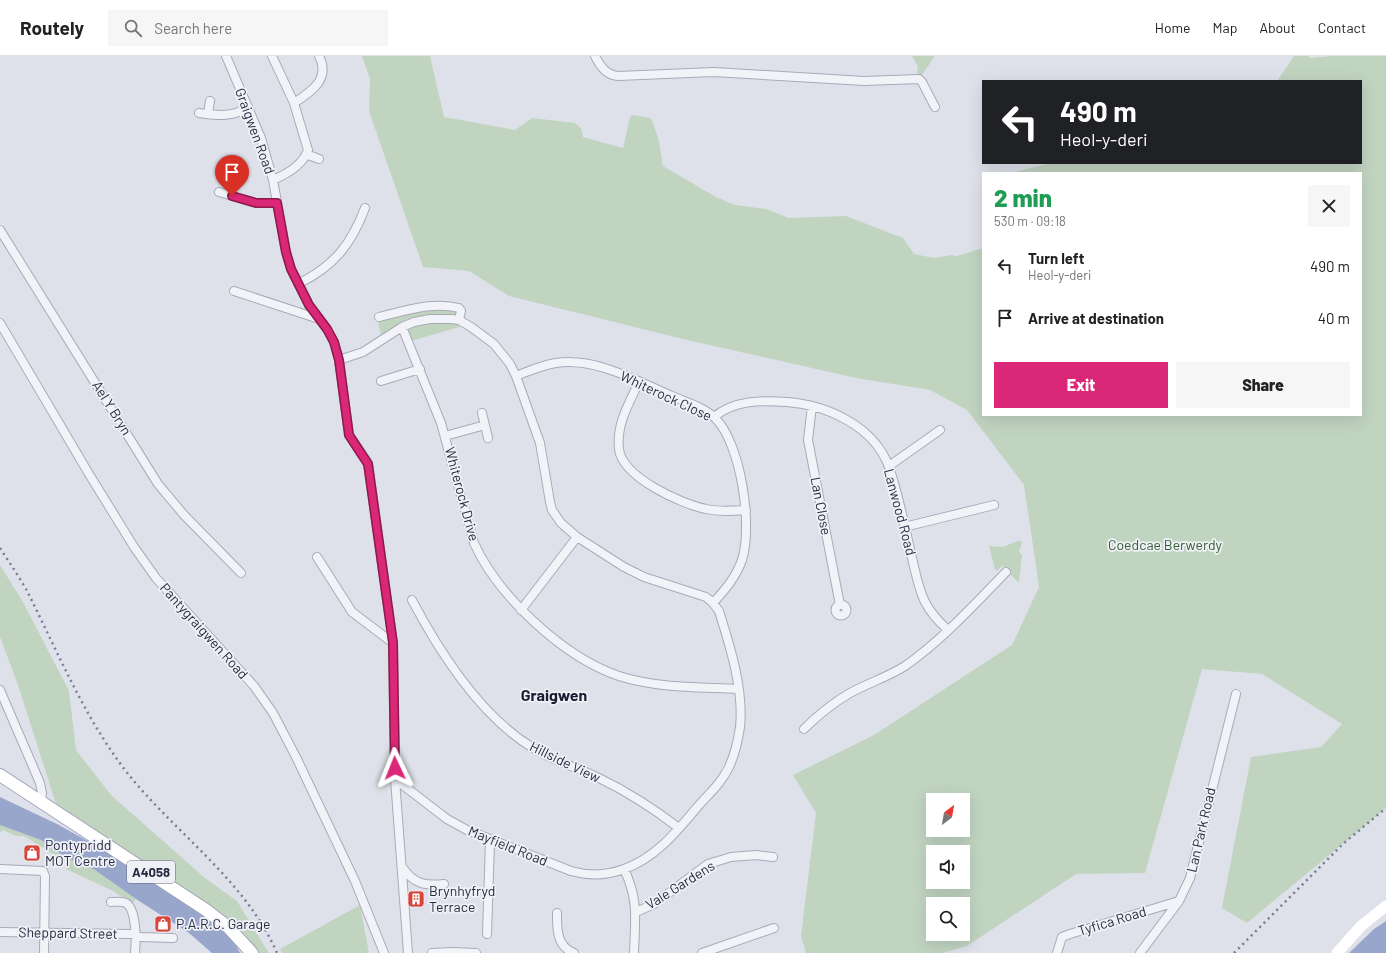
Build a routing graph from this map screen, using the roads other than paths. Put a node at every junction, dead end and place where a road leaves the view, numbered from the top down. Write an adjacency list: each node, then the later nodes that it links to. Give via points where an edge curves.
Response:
1 (226, 56): 7 (street, Graigwen Road)
2 (272, 56): 6 (street)
3 (319, 56): 6 (street, via 323,69 320,82)
4 (595, 56): 8 (street, via 611,76 714,72 864,81 919,79)
5 (210, 101): 7 (street, via 203,113 225,116)
6 (294, 103): 9 (street, via 307,143)
7 (248, 107): 11 (street, Graigwen Road, via 261,138)
8 (935, 107)
9 (306, 154): 10 (street); 11 (street, via 292,170)
10 (319, 159)
11 (273, 180): 13 (street, Graigwen Road)
12 (219, 192): 13 (street, via 256,203)
13 (277, 203): 16 (street, Graigwen Road, via 286,252)
14 (365, 208): 16 (street, via 353,236 335,259 325,269)
15 (0, 230): 42 (street, Ael Y Bryn, via 158,484)
16 (298, 284): 19 (street, Graigwen Road)
17 (234, 291): 19 (street)
18 (379, 317): 20 (street, via 416,308 443,305 459,308)
19 (319, 319): 23 (street, Graigwen Road, via 334,342)
20 (459, 320): 22 (street, via 430,319); 25 (street, via 494,344)
21 (0, 323): 77 (street, Pantygraigwen Road, via 89,474 156,578 254,686 273,713 352,874)
22 (402, 327): 23 (street, via 363,352); 24 (street, Whiterock Drive)
23 (339, 360): 48 (street, Graigwen Road, via 349,435 368,464)
24 (420, 369): 26 (street); 33 (street, Whiterock Drive)
25 (516, 376): 27 (street, Whiterock Close, via 558,362 606,369); 39 (street, via 540,443 552,510 561,523)
26 (381, 381)
27 (639, 382): 30 (street, Whiterock Close); 37 (street, via 620,427 619,450 628,467 642,480 691,505 724,512)
28 (812, 406): 30 (street, Lanwood Road, via 789,402 753,401 728,408); 35 (street, Lanwood Road, via 827,410 857,427 877,447); 45 (street, Lan Close, via 808,440)
29 (482, 413): 31 (street)
30 (714, 417): 37 (street, Whiterock Close, via 729,438)
31 (485, 425): 33 (street); 34 (street)
32 (940, 430): 35 (street)
33 (445, 436): 46 (street, Whiterock Drive, via 474,543 493,577)
34 (488, 438)
35 (889, 466): 38 (street, Lanwood Road)
36 (994, 505): 38 (street)
37 (746, 510): 44 (street, Whiterock Close, via 745,546 741,561 735,575)
38 (904, 527): 47 (street, Lanwood Road, via 920,595 930,611)
39 (577, 537): 44 (street, via 644,577 706,597); 46 (street)
40 (317, 557): 48 (street, via 352,612)
41 (1006, 572): 47 (street)
42 (241, 573)
43 (412, 600): 56 (street, Hillside View, via 446,656 500,724 534,749 635,797)
44 (713, 603): 49 (street, Mayfield Road, via 719,611 731,648)
45 (840, 605)
46 (521, 610): 49 (street, Whiterock Drive, via 562,644 601,668 620,676 661,684)
47 (948, 630): 52 (street, via 903,667 849,693)
48 (393, 643): 54 (street, Graigwen Road)
49 (737, 688): 56 (street, Mayfield Road, via 740,725 735,753 721,780)
50 (0, 690): 55 (street, via 40,783)
51 (1236, 694): 63 (street, Lan Park Road, via 1212,783 1196,857)
52 (804, 729)
53 (0, 775): 55 (main road, A4058)
54 (395, 779): 57 (street, Mayfield Road, via 446,819); 59 (street, Graigwen Road)
55 (41, 801): 76 (main road, A4058, via 206,910 233,931)
56 (679, 828): 61 (street, Mayfield Road, via 653,852)
57 (490, 841): 61 (street, Mayfield Road, via 583,874 596,875); 71 (street)
58 (773, 857): 66 (street, Vale Gardens, via 731,857 708,864 654,904)
59 (402, 868): 62 (street, via 414,881 421,884); 78 (street, Graigwen Road)
60 (0, 869): 70 (street, via 43,871)
61 (624, 869): 66 (street, via 634,894)
62 (444, 884)
63 (1179, 901): 84 (street, Tyfica Road, via 1062,937); 85 (street, Lan Park Road)
64 (111, 902): 72 (street, via 125,902 129,906 134,916)
65 (1386, 906): 86 (main road, via 1361,926)
66 (636, 912): 82 (street)
67 (557, 913): 81 (street, via 557,933 560,941)
68 (774, 928): 83 (street)
69 (0, 932): 70 (street, Sheppard Street)
70 (44, 932): 72 (street, Sheppard Street); 74 (street)
71 (487, 934)
72 (136, 935): 73 (street, Sheppard Street); 75 (street)
73 (173, 938)
74 (44, 953)
75 (135, 953)
76 (252, 953)
77 (384, 953)
78 (408, 953)
79 (432, 953): 80 (street)
80 (476, 953)
81 (574, 953)
82 (634, 953)
83 (702, 953)
84 (1057, 953)
85 (1140, 953)
86 (1337, 953)

